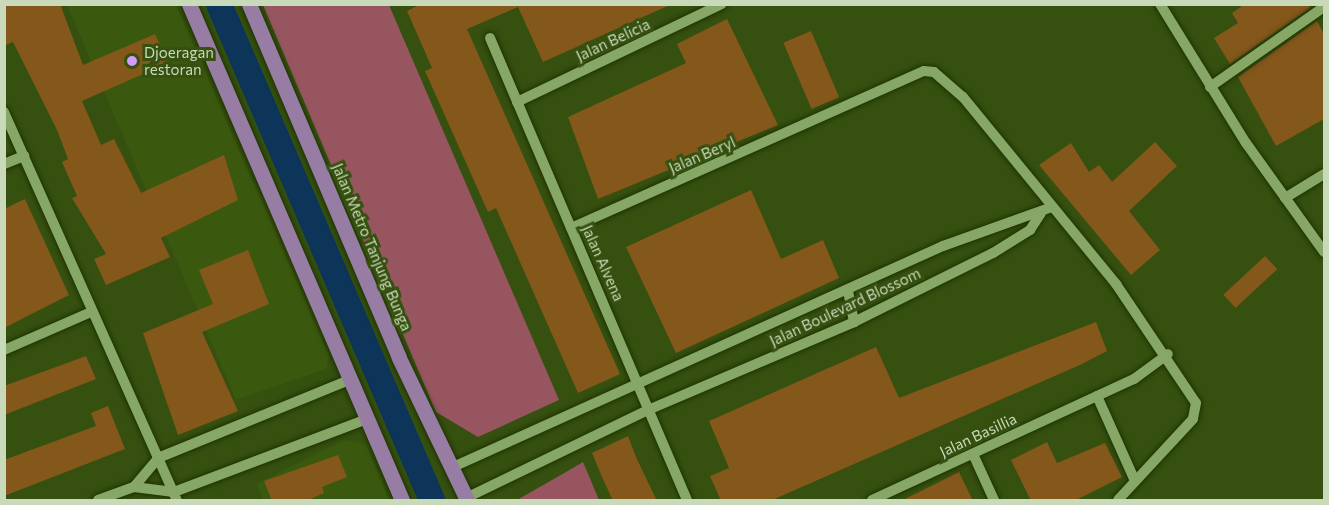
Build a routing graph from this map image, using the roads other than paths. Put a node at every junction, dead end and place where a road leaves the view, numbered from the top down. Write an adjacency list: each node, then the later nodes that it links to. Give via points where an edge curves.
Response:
1 (189, 4): 23 (main road)
2 (249, 4): 30 (main road, Jalan Metro Tanjung Bunga, via 399,358)
3 (722, 4): 8 (street, Jalan Belicia)
4 (1160, 4): 7 (street)
5 (1324, 7): 7 (street)
6 (490, 38): 8 (street, Jalan Alvena)
7 (1210, 87): 13 (street)
8 (517, 102): 16 (street, Jalan Alvena)
9 (4, 112): 10 (street)
10 (24, 156): 11 (street); 19 (street)
11 (4, 164)
12 (1324, 174): 13 (street)
13 (1285, 198): 17 (street)
14 (1052, 207): 15 (street, Jalan Boulevard Blossom); 16 (street, Jalan Beryl, via 963,97 934,72 924,71); 22 (street, Jalan Beryl)
15 (1041, 213): 18 (street, Jalan Boulevard Blossom, via 1024,214 943,246); 20 (street, Jalan Boulevard Blossom, via 1030,230 993,253)
16 (571, 228): 24 (street, Jalan Alvena)
17 (1324, 252)
18 (848, 291): 20 (street); 24 (street, Jalan Boulevard Blossom)
19 (91, 312): 21 (street); 29 (street)
20 (854, 322): 26 (street, Jalan Boulevard Blossom)
21 (4, 350)
22 (1168, 354): 25 (street, Jalan Basillia); 31 (street, Jalan Beryl, via 1197,412)
23 (352, 380): 27 (main road); 29 (street)
24 (640, 381): 26 (street, Jalan Alvena); 30 (street, Jalan Boulevard Blossom)
25 (1097, 396): 28 (street, Jalan Basillia); 31 (street)
26 (648, 410): 34 (street, Jalan Boulevard Blossom); 37 (street, Jalan Alvena)
27 (367, 419): 33 (street); 36 (main road)
28 (974, 454): 38 (street, Jalan Basillia); 39 (street)
29 (158, 458): 32 (street); 33 (street)
30 (453, 467): 34 (main road, Jalan Metro Tanjung Bunga)
31 (1135, 481): 40 (street)
32 (134, 487): 33 (street); 35 (street)
33 (176, 496)
34 (466, 499)
35 (98, 501)
36 (402, 501)
37 (687, 501)
38 (872, 501)
39 (994, 501)
40 (1118, 501)

